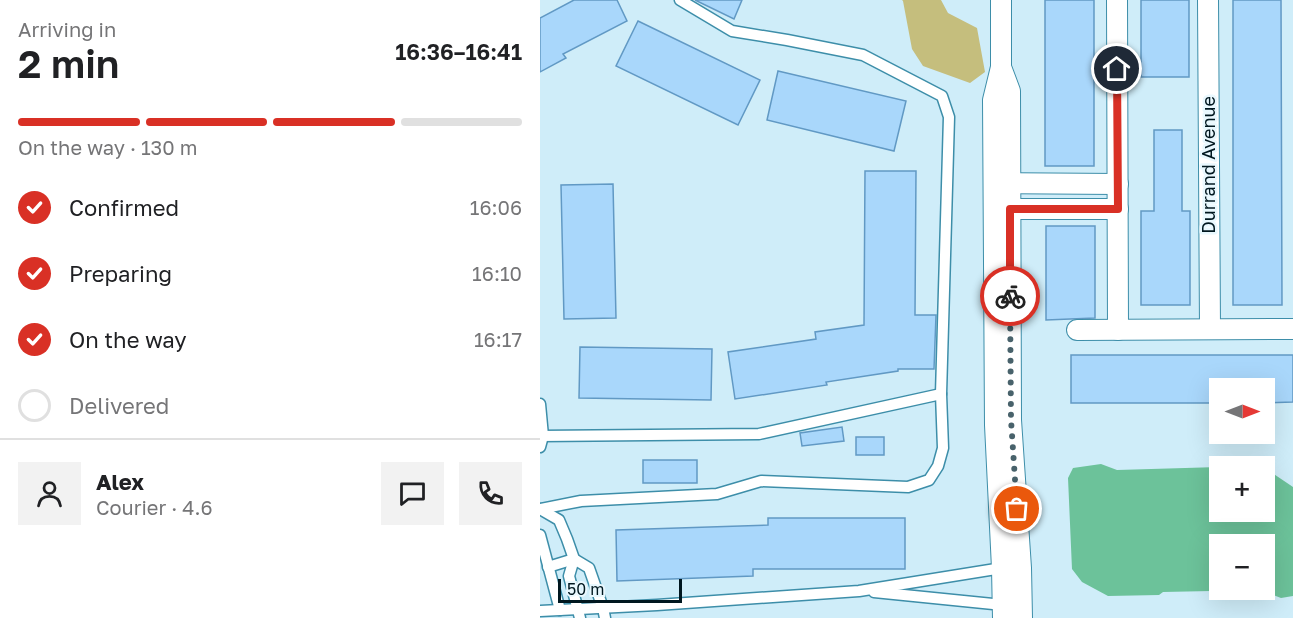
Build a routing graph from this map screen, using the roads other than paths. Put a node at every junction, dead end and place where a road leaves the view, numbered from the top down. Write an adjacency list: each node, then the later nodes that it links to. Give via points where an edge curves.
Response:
1 (680, 0): 15 (lane, via 732,31 863,55 942,96 950,117)
2 (1001, 0): 5 (street, via 1001,68 993,100)
3 (1117, 0): 7 (street)
4 (1208, 0): 11 (street, Durrand Avenue)
5 (1002, 183): 6 (street); 8 (street)
6 (1071, 184): 7 (street); 9 (street)
7 (1118, 184): 10 (street)
8 (1002, 209): 9 (street); 22 (street, via 995,426)
9 (1072, 209): 10 (street)
10 (1118, 209): 14 (street)
11 (1210, 329): 12 (street); 14 (street)
12 (1293, 329)
13 (1077, 330): 14 (street)
14 (1118, 330)
15 (941, 394): 17 (lane, via 759,434); 18 (lane, via 943,448 938,466 929,480 908,487 761,481 717,494 581,501)
16 (540, 404): 17 (lane)
17 (541, 440)
18 (540, 509): 20 (lane, via 558,520)
19 (540, 535): 21 (lane)
20 (574, 559): 21 (lane); 27 (lane, via 589,568); 28 (lane, via 569,576)
21 (548, 567): 24 (lane)
22 (1012, 568): 23 (lane); 26 (street)
23 (859, 591): 26 (lane); 27 (lane, via 657,605)
24 (560, 610): 25 (lane); 28 (lane)
25 (540, 612)
26 (1012, 612)
27 (604, 613): 28 (lane)
28 (579, 614)

